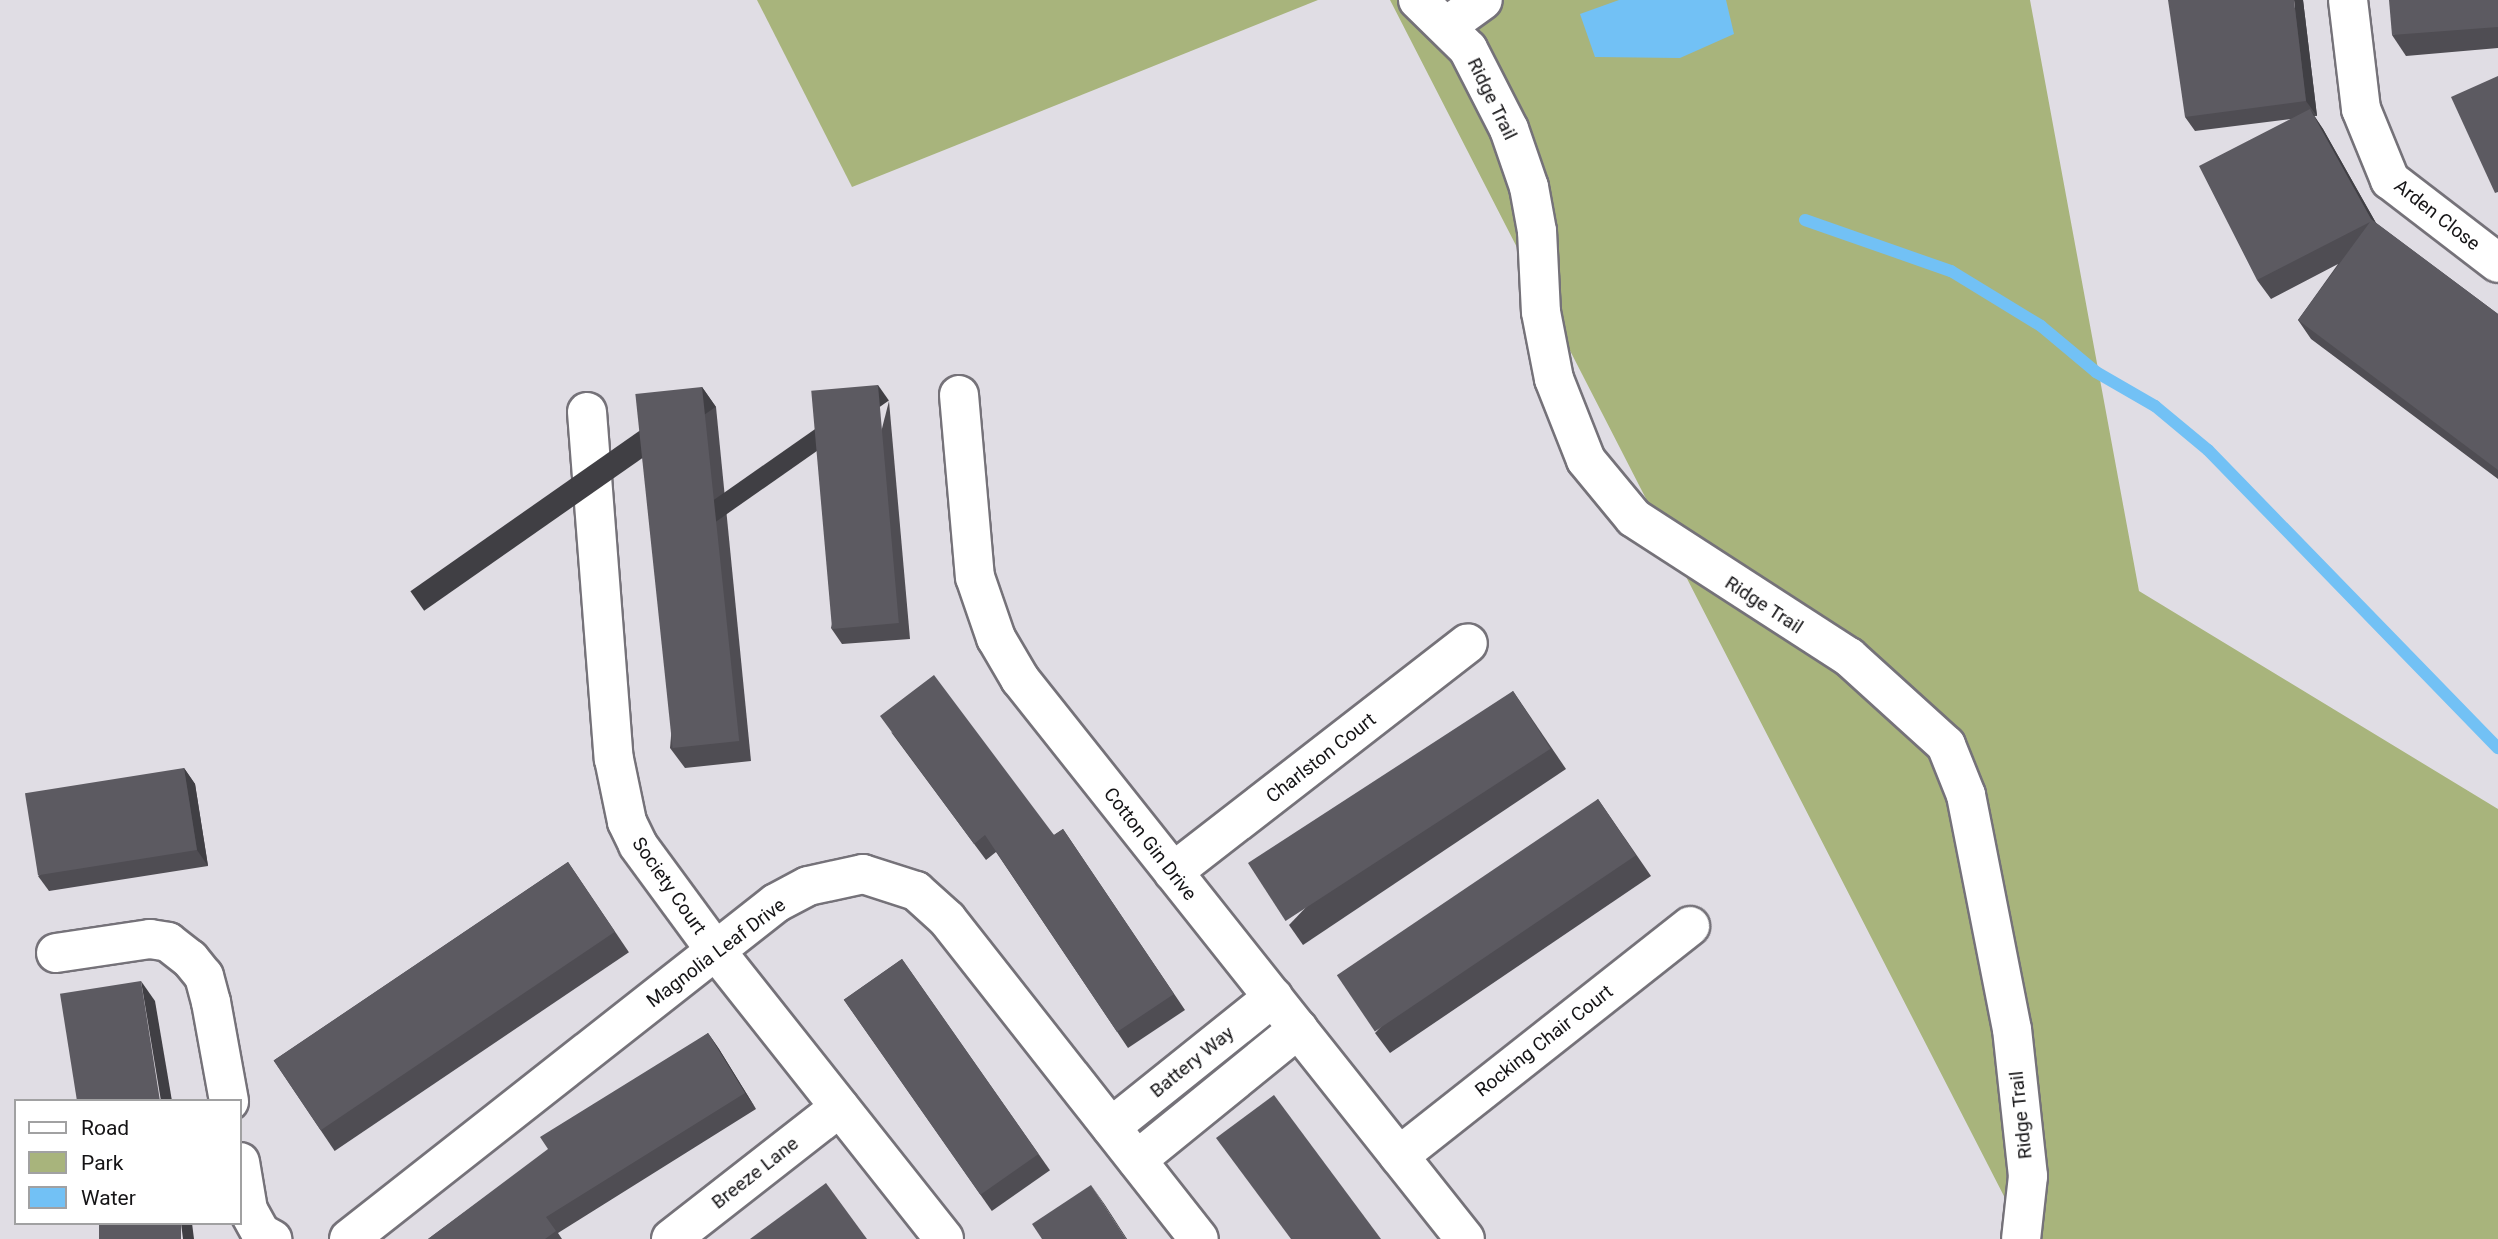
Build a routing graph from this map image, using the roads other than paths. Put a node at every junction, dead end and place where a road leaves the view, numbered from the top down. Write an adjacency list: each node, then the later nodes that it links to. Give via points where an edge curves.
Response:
1 (1418, 0): 4 (street, Ridge Trail)
2 (1483, 0): 4 (street)
3 (2348, 0): 5 (street, Arden Close, via 2361,109 2390,180)
4 (1447, 26): 27 (street, Ridge Trail, via 1487,84 1529,187 1537,231 1541,312 1554,379 1586,460 1634,519 1849,657 1946,745 1966,795 2012,1029 2028,1175)
5 (2498, 263)
6 (959, 395): 9 (street, Cotton Gin Drive, via 973,563 996,638 1020,679)
7 (587, 412): 11 (street, Society Court, via 618,790 638,845)
8 (1468, 643): 9 (street, Charlston Court)
9 (1173, 872): 13 (street, Cotton Gin Drive)
10 (1690, 926): 18 (street, Rocking Chair Court)
11 (716, 951): 16 (street, Society Court); 17 (street, Magnolia Leaf Drive, via 776,903 808,886 863,874 904,886 947,919); 22 (street, Magnolia Leaf Drive)
12 (56, 953): 15 (street, via 150,939 168,942 190,959 204,976)
13 (1273, 997): 14 (street, Cotton Gin Drive); 17 (street, Battery Way)
14 (1298, 1029): 18 (street, Cotton Gin Drive); 19 (street)
15 (229, 1099)
16 (840, 1107): 23 (street, Breeze Lane); 24 (street, Society Court)
17 (1111, 1127): 19 (street, Magnolia Leaf Drive)
18 (1399, 1156): 26 (street, Cotton Gin Drive)
19 (1137, 1160): 25 (street, Magnolia Leaf Drive)
20 (242, 1174): 21 (street, via 248,1210 261,1233)
21 (272, 1239)
22 (349, 1239)
23 (671, 1239)
24 (944, 1239)
25 (1199, 1239)
26 (1465, 1239)
27 (2021, 1239)

